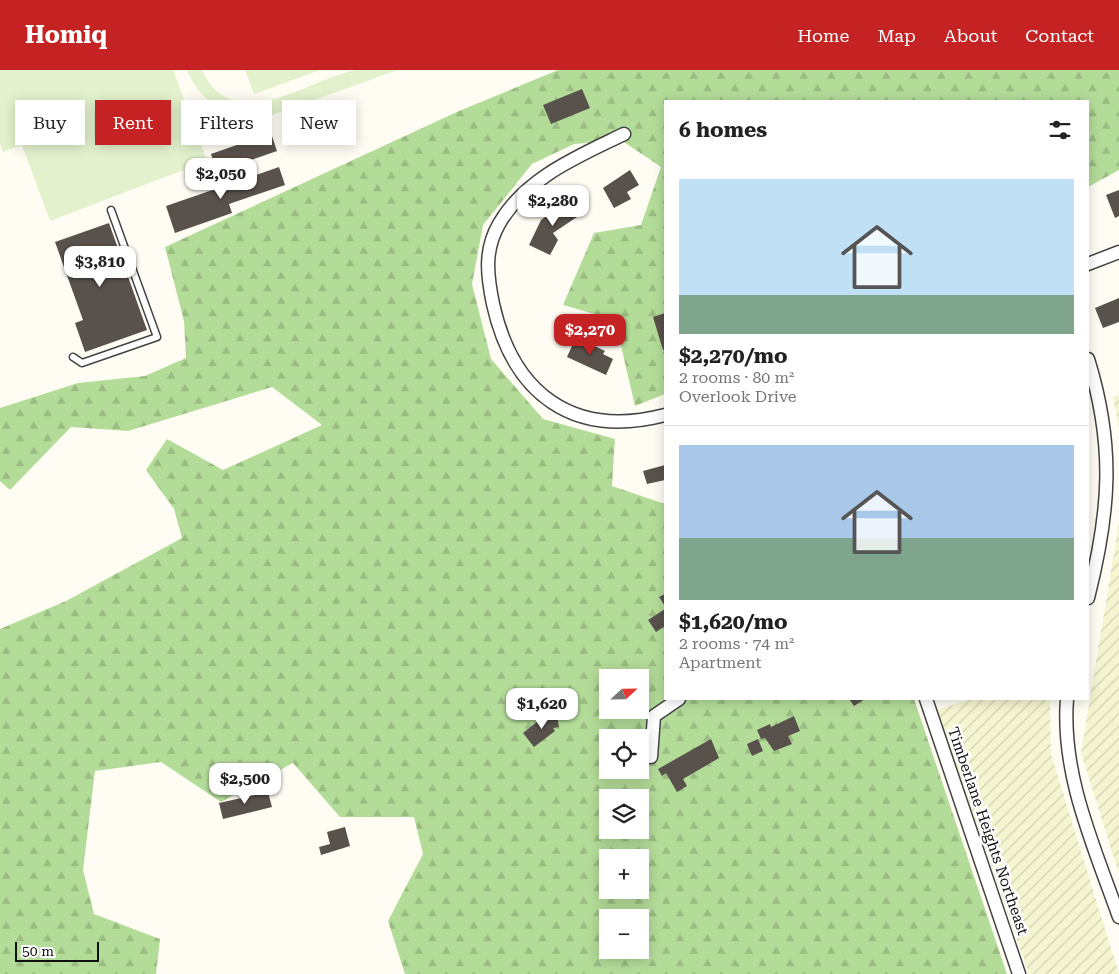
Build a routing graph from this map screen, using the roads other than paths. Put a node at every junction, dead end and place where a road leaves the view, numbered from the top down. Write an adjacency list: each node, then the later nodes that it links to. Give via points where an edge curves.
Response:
1 (624, 134): 7 (street, via 531,186 510,209 493,236 488,282 500,330 512,360 531,386 546,398 572,413 602,420 630,421)
2 (112, 210): 5 (lane, via 157,337 82,363)
3 (1119, 252): 4 (street)
4 (1089, 264)
5 (73, 357)
6 (1089, 363): 8 (street, via 1108,459 1106,508)
7 (664, 415)
8 (1089, 593)
9 (678, 700): 12 (street, via 654,716)
10 (926, 700): 14 (street, Timberlane Heights Northeast)
11 (1067, 700): 13 (street, via 1071,777)
12 (651, 757)
13 (1119, 917)
14 (1019, 974)

